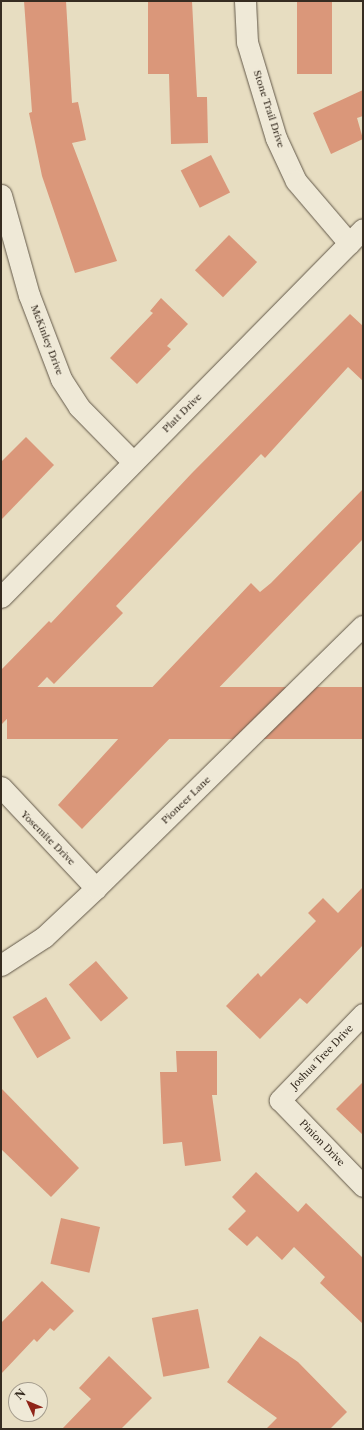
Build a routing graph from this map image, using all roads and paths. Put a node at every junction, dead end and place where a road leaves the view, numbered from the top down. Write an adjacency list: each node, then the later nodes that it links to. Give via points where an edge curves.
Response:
1 (246, 1): 3 (street, Stone Trail Drive, via 247,42 276,138 296,181)
2 (1, 195): 4 (street, McKinley Drive, via 29,295 61,379 79,407)
3 (356, 236): 4 (street, Platt Drive)
4 (134, 462): 5 (street, Platt Drive)
5 (1, 597)
6 (363, 626): 8 (street, Pioneer Lane)
7 (1, 787): 8 (street, Yosemite Drive)
8 (96, 888): 9 (street, Pioneer Lane, via 44,937)
9 (1, 964)
10 (363, 1014): 11 (street, Joshua Tree Drive)
11 (280, 1100): 12 (street, Pinion Drive)
12 (363, 1186)

